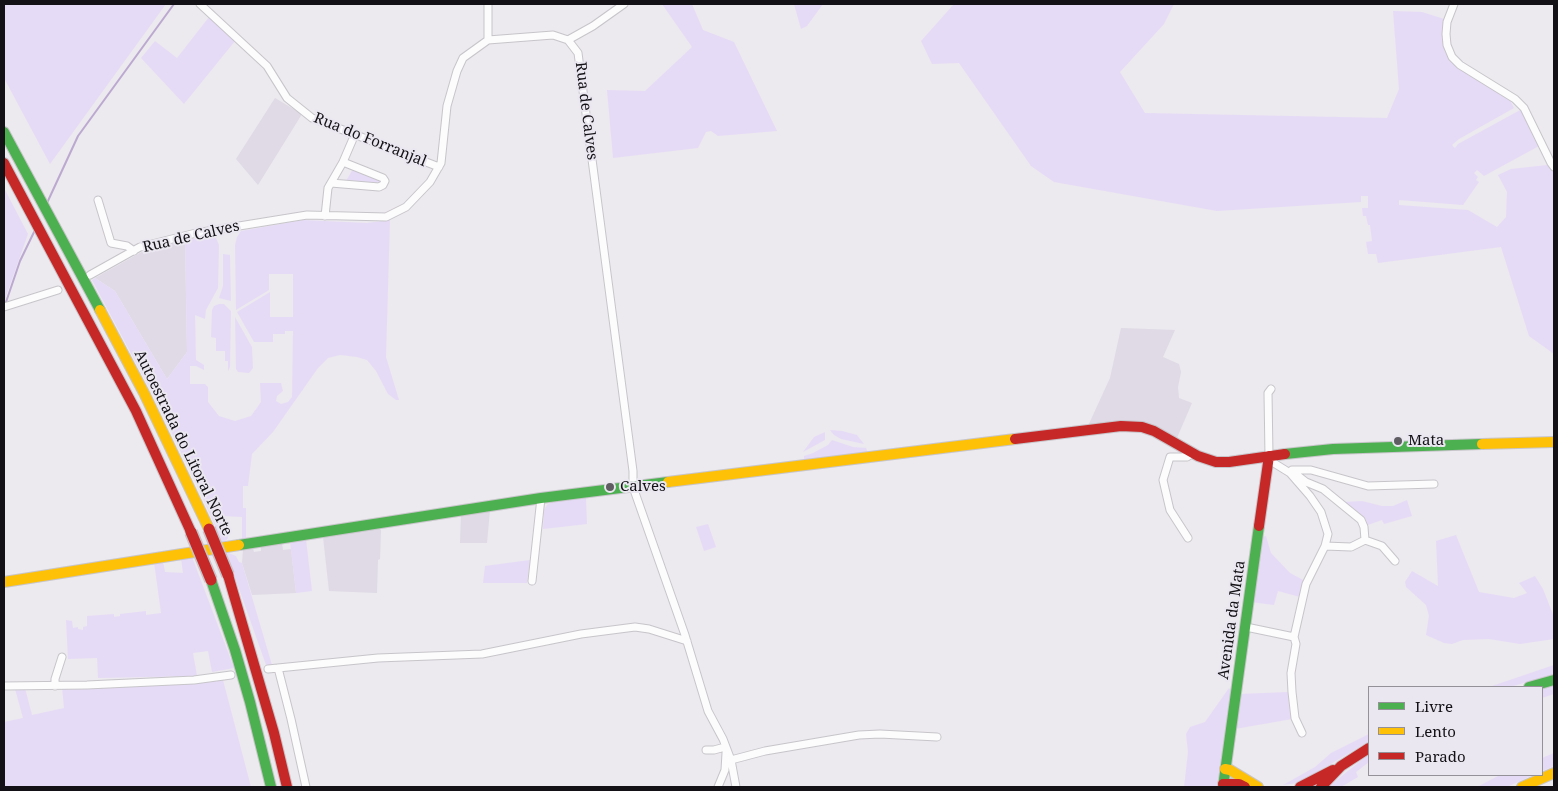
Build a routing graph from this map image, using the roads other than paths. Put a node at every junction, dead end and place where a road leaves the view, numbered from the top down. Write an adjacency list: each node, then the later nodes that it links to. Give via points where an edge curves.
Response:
1 (200, 4): 8 (street, Rua do Forranjal, via 267,66 287,98 312,118)
2 (488, 4): 5 (street)
3 (624, 4): 6 (street)
4 (1454, 4): 11 (street, via 1446,34 1452,58 1515,98 1524,108)
5 (488, 40): 6 (street, via 553,35); 12 (street, Rua de Calves, via 463,58 458,70 447,106)
6 (568, 40): 26 (street, Rua de Calves, via 578,53)
7 (4, 132): 56 (main road, Autoestrada do Litoral Norte, bridge, via 144,393 209,529 228,575)
8 (355, 134): 9 (street); 12 (street, Rua do Forranjal)
9 (343, 162): 13 (street); 13 (street, via 383,178 383,185)
10 (4, 163): 55 (main road, Autoestrada do Litoral Norte, bridge, via 136,411 192,532 238,659)
11 (1553, 164)
12 (438, 167): 15 (street, Rua de Calves, via 430,182 406,207 386,217)
13 (331, 183): 15 (street)
14 (98, 200): 16 (street, via 111,243)
15 (325, 216): 16 (street, Rua de Calves, via 307,215 196,233)
16 (134, 251): 17 (street, Rua de Calves)
17 (90, 275)
18 (58, 290): 19 (street)
19 (4, 307)
20 (1271, 389): 23 (street, via 1268,393)
21 (1554, 442): 23 (main road, via 1332,449)
22 (1193, 453): 23 (main road, via 1216,462); 26 (main road, via 1154,431 1122,426); 28 (street, via 1170,457 1162,480 1170,510)
23 (1271, 457): 24 (street); 30 (street, via 1290,473 1318,507 1328,534); 34 (main road, Avenida da Mata)
24 (1292, 470): 25 (street, via 1311,470 1368,486); 29 (street, via 1306,482 1323,489 1361,520)
25 (1434, 484)
26 (633, 487): 27 (main road); 36 (street, Rua de Calves)
27 (541, 498): 32 (street); 33 (main road)
28 (1188, 538)
29 (1365, 540): 30 (street, via 1351,547); 31 (street, via 1382,546)
30 (1325, 546): 35 (street, via 1306,584)
31 (1394, 560)
32 (532, 581)
33 (4, 582)
34 (1246, 627): 35 (street); 52 (main road, Avenida da Mata)
35 (1294, 637): 45 (street, via 1292,692 1295,718)
36 (687, 641): 38 (street, via 635,627 482,654 378,658); 47 (street, Rua de Calves, via 708,711)
37 (62, 657): 43 (street)
38 (278, 668): 39 (street); 57 (street)
39 (268, 669)
40 (231, 675): 43 (street, via 194,680)
41 (1554, 680): 44 (main road)
42 (4, 686): 43 (street)
43 (55, 686)
44 (1533, 686)
45 (1302, 733)
46 (938, 737): 50 (street, via 859,735)
47 (726, 748): 49 (street); 50 (street, Rua de Calves); 58 (street, via 725,770)
48 (1368, 749): 51 (main road)
49 (706, 750)
50 (731, 760): 59 (street, Rua de Calves)
51 (1341, 766): 62 (main road); 63 (main road)
52 (1225, 769): 54 (main road, Avenida da Mata); 61 (main road)
53 (1554, 773): 64 (main road)
54 (1223, 786): 60 (main road, via 1239,784)
55 (271, 787)
56 (287, 787)
57 (306, 787)
58 (718, 787)
59 (736, 787)
60 (1246, 787)
61 (1258, 787)
62 (1300, 787)
63 (1321, 787)
64 (1522, 787)

